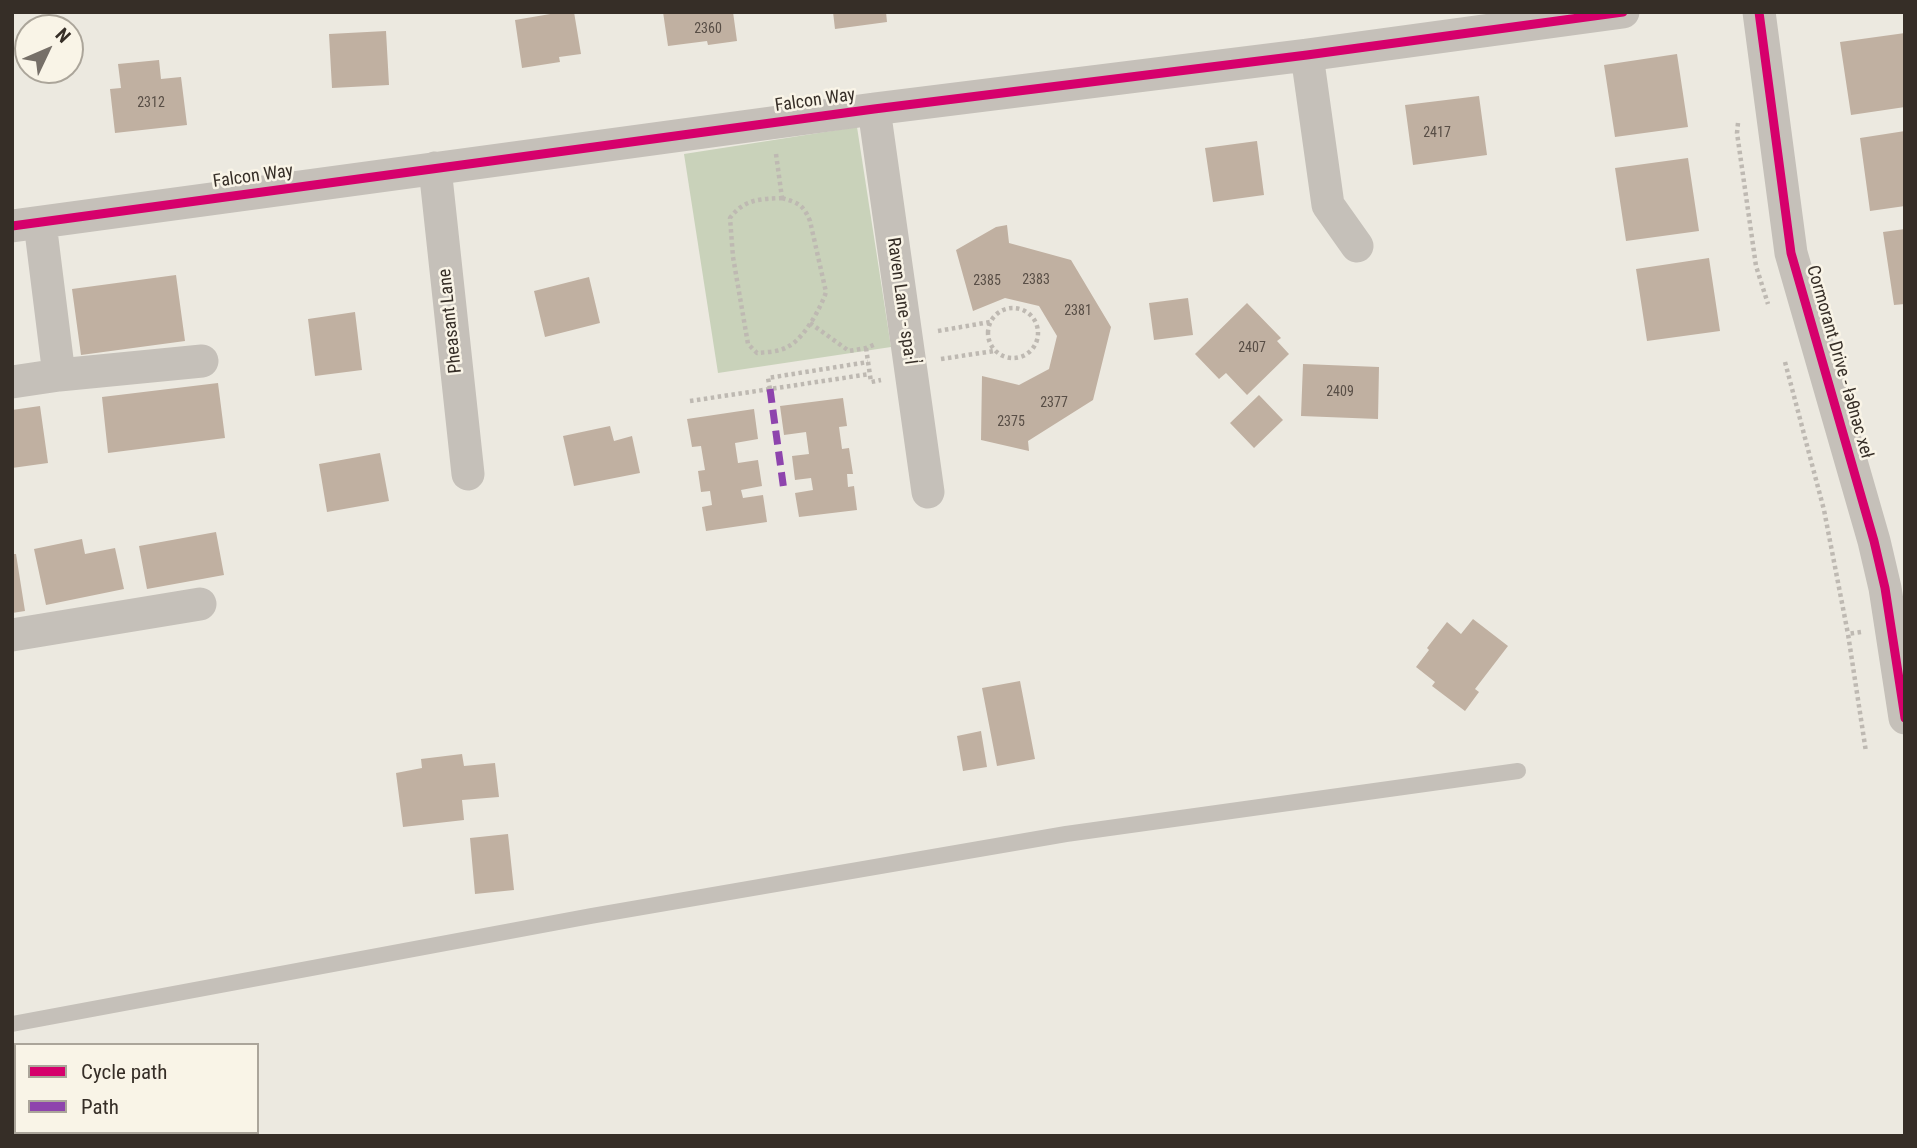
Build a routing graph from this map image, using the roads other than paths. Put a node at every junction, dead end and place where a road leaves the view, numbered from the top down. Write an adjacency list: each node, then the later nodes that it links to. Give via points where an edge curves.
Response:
1 (1623, 12): 3 (street, Falcon Way)
2 (1759, 12): 13 (street, Cormorant Drive - łəθnəc xeł, via 1791,253 1874,541)
3 (1307, 55): 4 (street, Falcon Way); 7 (street, via 1328,205)
4 (874, 109): 5 (street, Falcon Way); 12 (street, Raven Lane - spa·l̓)
5 (435, 168): 6 (street, Falcon Way); 11 (street, Pheasant Lane)
6 (26, 225): 9 (street)
7 (1357, 246)
8 (202, 361): 9 (street)
9 (59, 375): 10 (street)
10 (12, 382)
11 (468, 474)
12 (928, 492)
13 (1895, 586): 16 (street, Cormorant Drive - łəθnəc xeł)
14 (200, 604): 15 (street)
15 (12, 635)
16 (1905, 718)
17 (1518, 771): 18 (lane, via 1052,836 605,913)
18 (12, 1024)

